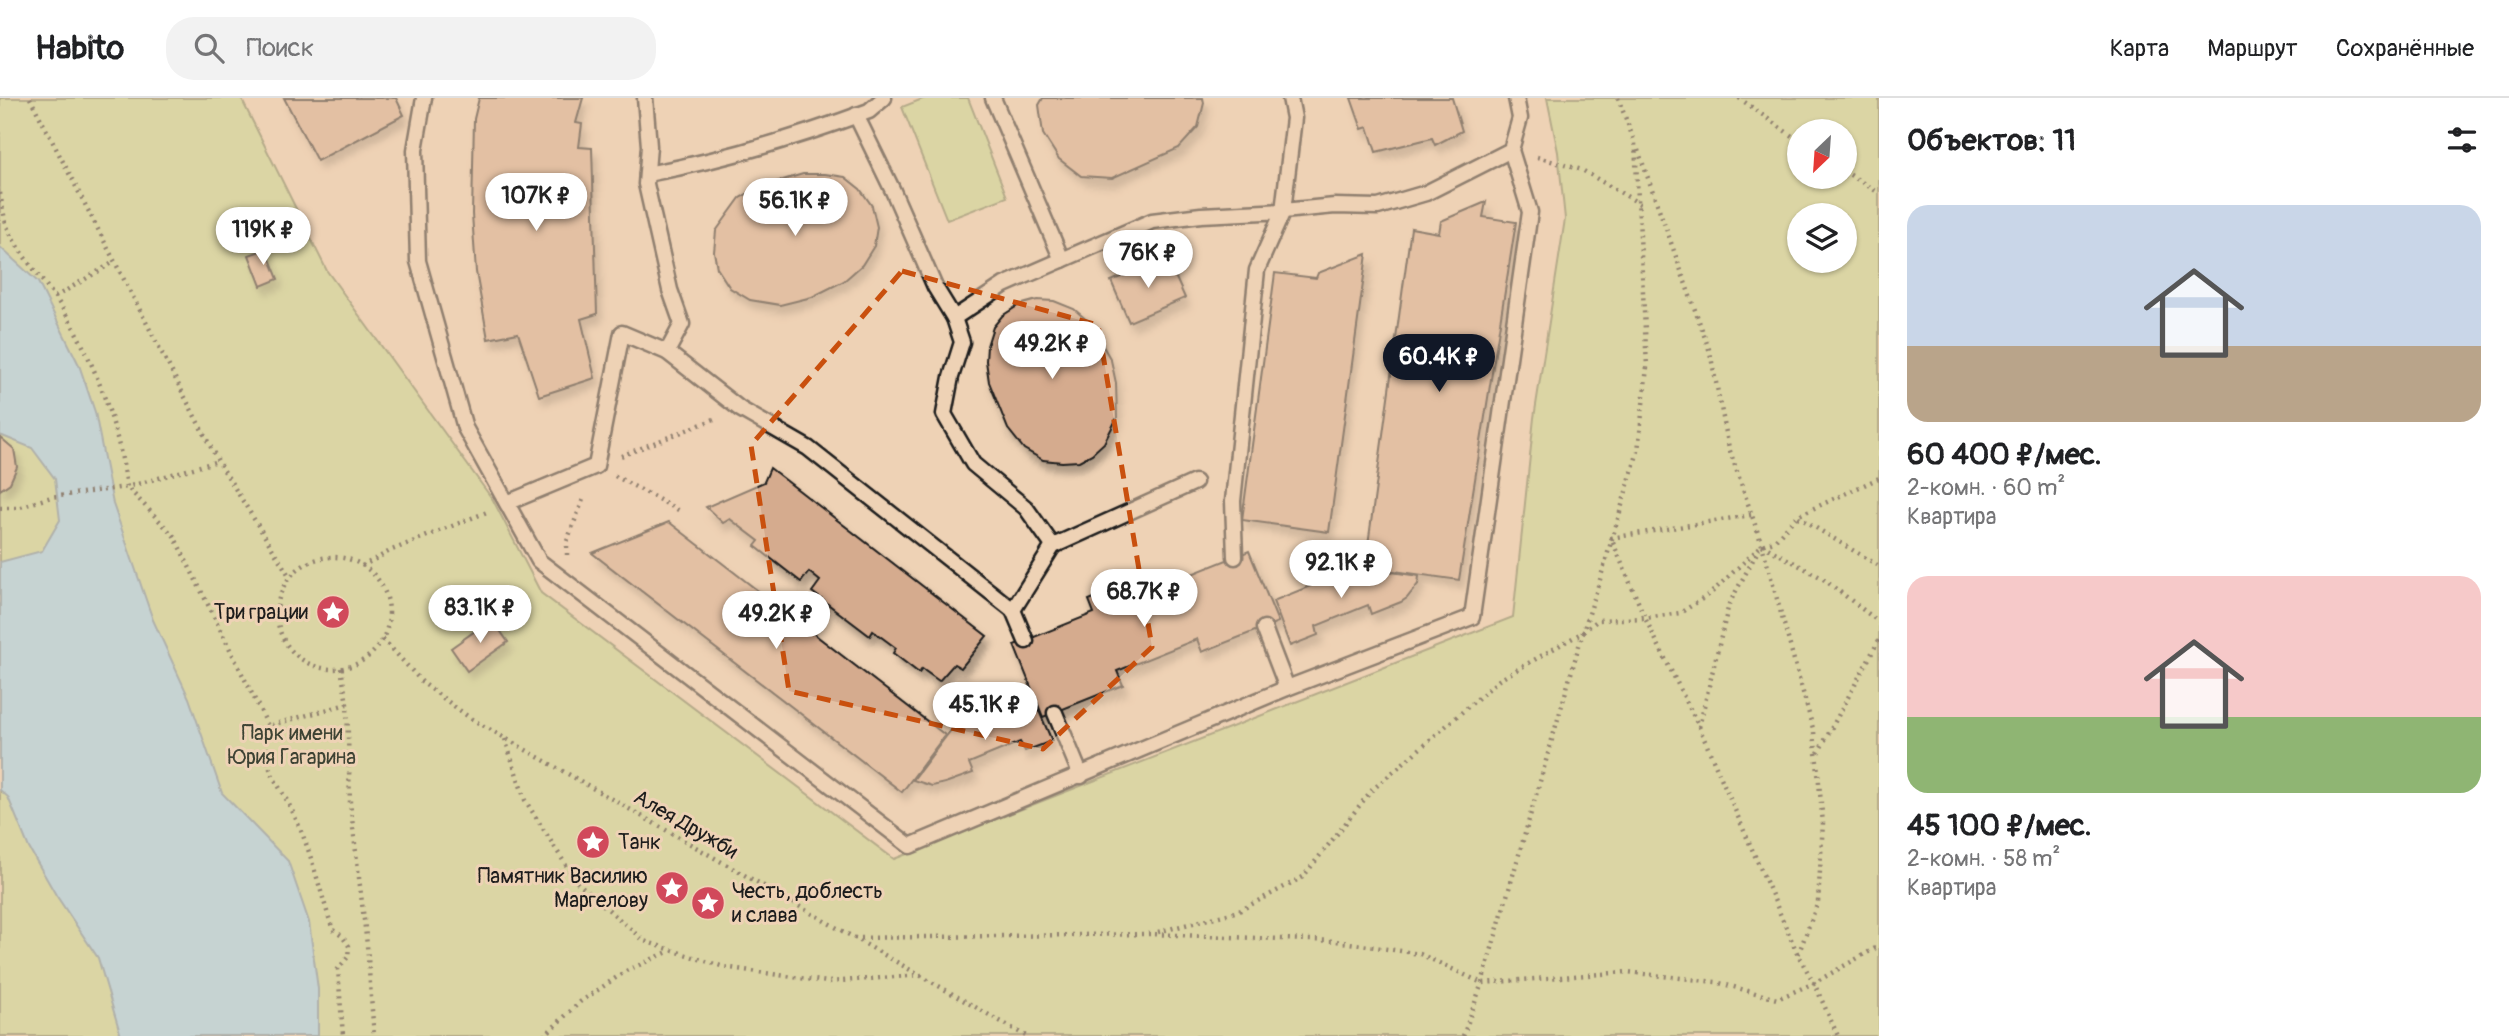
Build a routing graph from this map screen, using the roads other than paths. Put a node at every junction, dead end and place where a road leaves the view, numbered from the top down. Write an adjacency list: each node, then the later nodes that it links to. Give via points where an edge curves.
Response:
1 (424, 98): 15 (lane, via 415,150 418,261 465,428)
2 (645, 98): 9 (lane)
3 (884, 98): 7 (lane)
4 (993, 98): 11 (lane)
5 (1290, 98): 10 (lane, via 1294,118)
6 (1516, 98): 8 (lane, via 1520,118)
7 (856, 115): 9 (lane, via 755,150); 12 (lane)
8 (1511, 150): 10 (lane, via 1426,193 1390,203); 21 (lane, via 1530,212 1472,617)
9 (647, 174): 13 (lane, via 670,290 682,324)
10 (1283, 211): 11 (lane, via 1152,221); 17 (lane, via 1257,270 1233,501)
11 (1062, 260): 12 (lane, via 1004,285)
12 (954, 318): 16 (lane, via 962,342 944,414 972,464 1026,508)
13 (667, 352): 15 (lane, via 622,333 596,466); 18 (lane, via 740,409 808,449)
14 (1195, 482): 16 (lane)
15 (507, 503): 23 (lane, via 539,561 910,846)
16 (1053, 546): 18 (lane)
17 (1235, 557)
18 (1013, 610): 20 (lane)
19 (1264, 628): 21 (lane)
20 (1026, 641)
21 (1287, 688): 23 (lane)
22 (1055, 713): 23 (lane)
23 (1081, 776)

